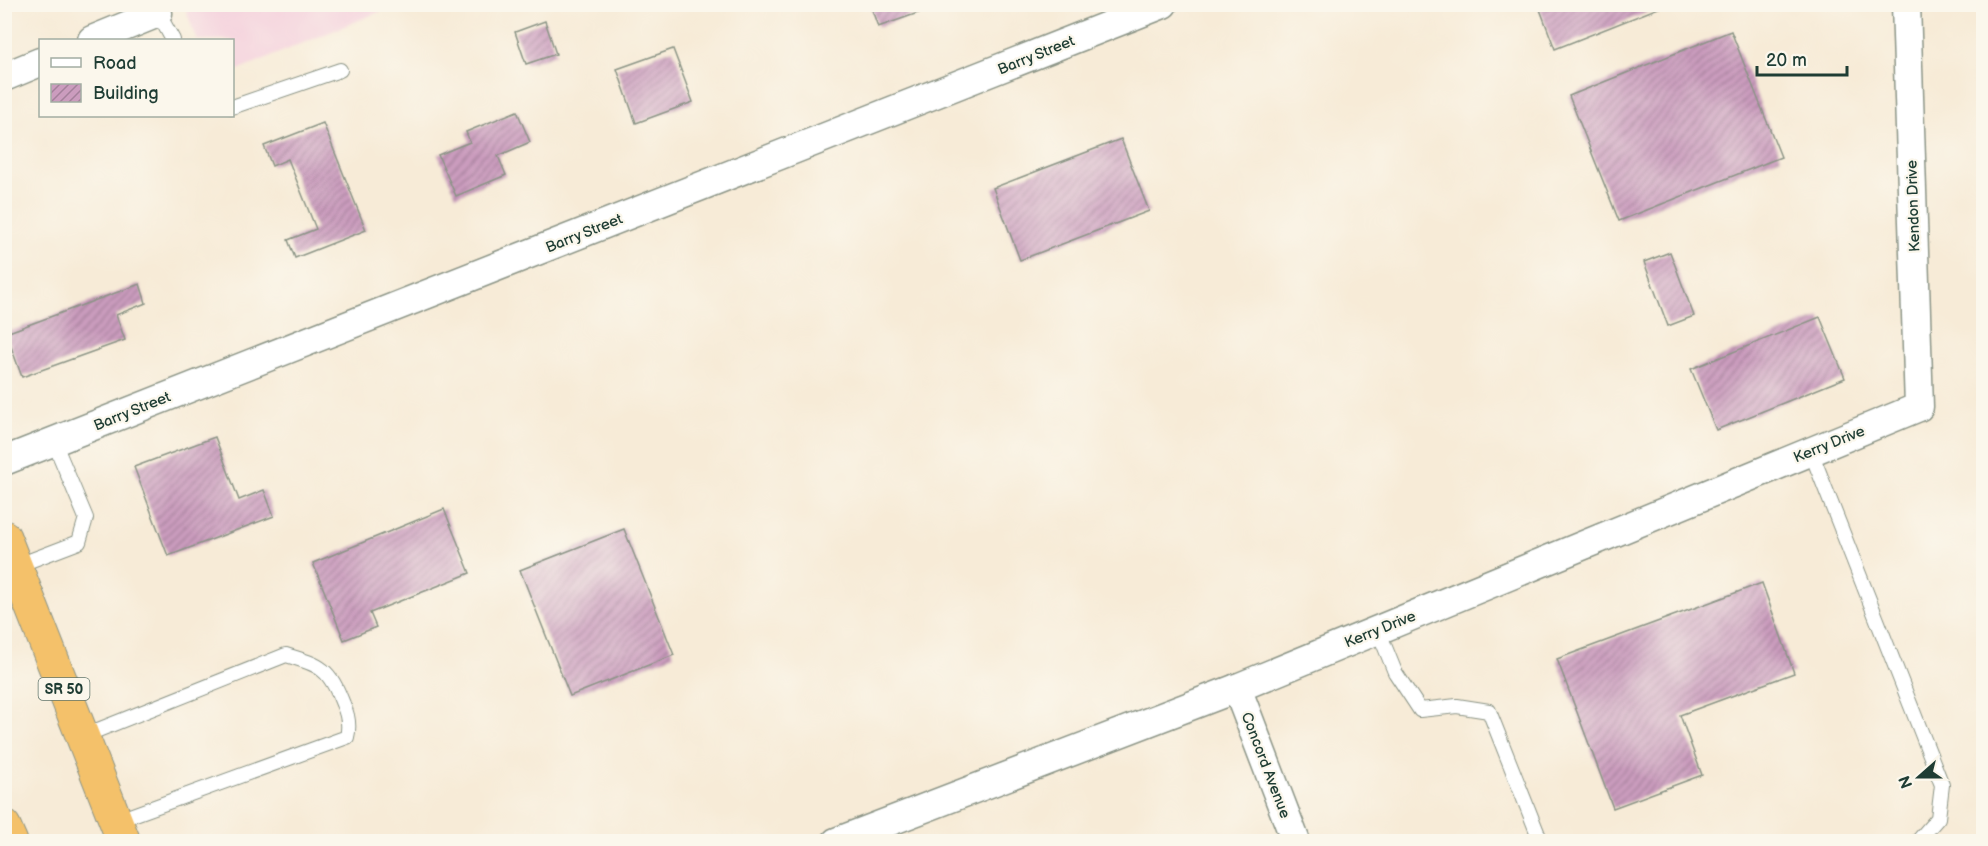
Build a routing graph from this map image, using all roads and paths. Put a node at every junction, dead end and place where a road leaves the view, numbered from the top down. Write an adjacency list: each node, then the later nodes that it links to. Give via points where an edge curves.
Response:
1 (1163, 4): 11 (street, Barry Street)
2 (1906, 4): 10 (street, Kendon Drive)
3 (158, 13): 4 (street); 5 (lane)
4 (94, 39)
5 (172, 39)
6 (39, 62): 8 (street)
7 (340, 70): 9 (lane)
8 (4, 77)
9 (234, 106)
10 (1919, 407): 12 (street, Kerry Drive)
11 (54, 442): 13 (street, Barry Street); 14 (lane, via 86,518 80,542)
12 (1811, 452): 15 (street, Kerry Drive); 24 (lane, via 1942,785 1938,818)
13 (4, 461)
14 (10, 551): 17 (highway, SR 50)
15 (1378, 630): 16 (street, Kerry Drive); 23 (lane, via 1395,672 1420,710 1457,706 1489,711)
16 (1237, 688): 21 (street, Kerry Drive); 22 (street, Concord Avenue)
17 (83, 736): 19 (highway, SR 50); 19 (lane, via 286,655 310,662 334,682 347,718 347,737 160,805)
18 (4, 826): 20 (highway)
19 (120, 831)
20 (11, 842)
21 (836, 842)
22 (1296, 842)
23 (1541, 842)
24 (1917, 842)

